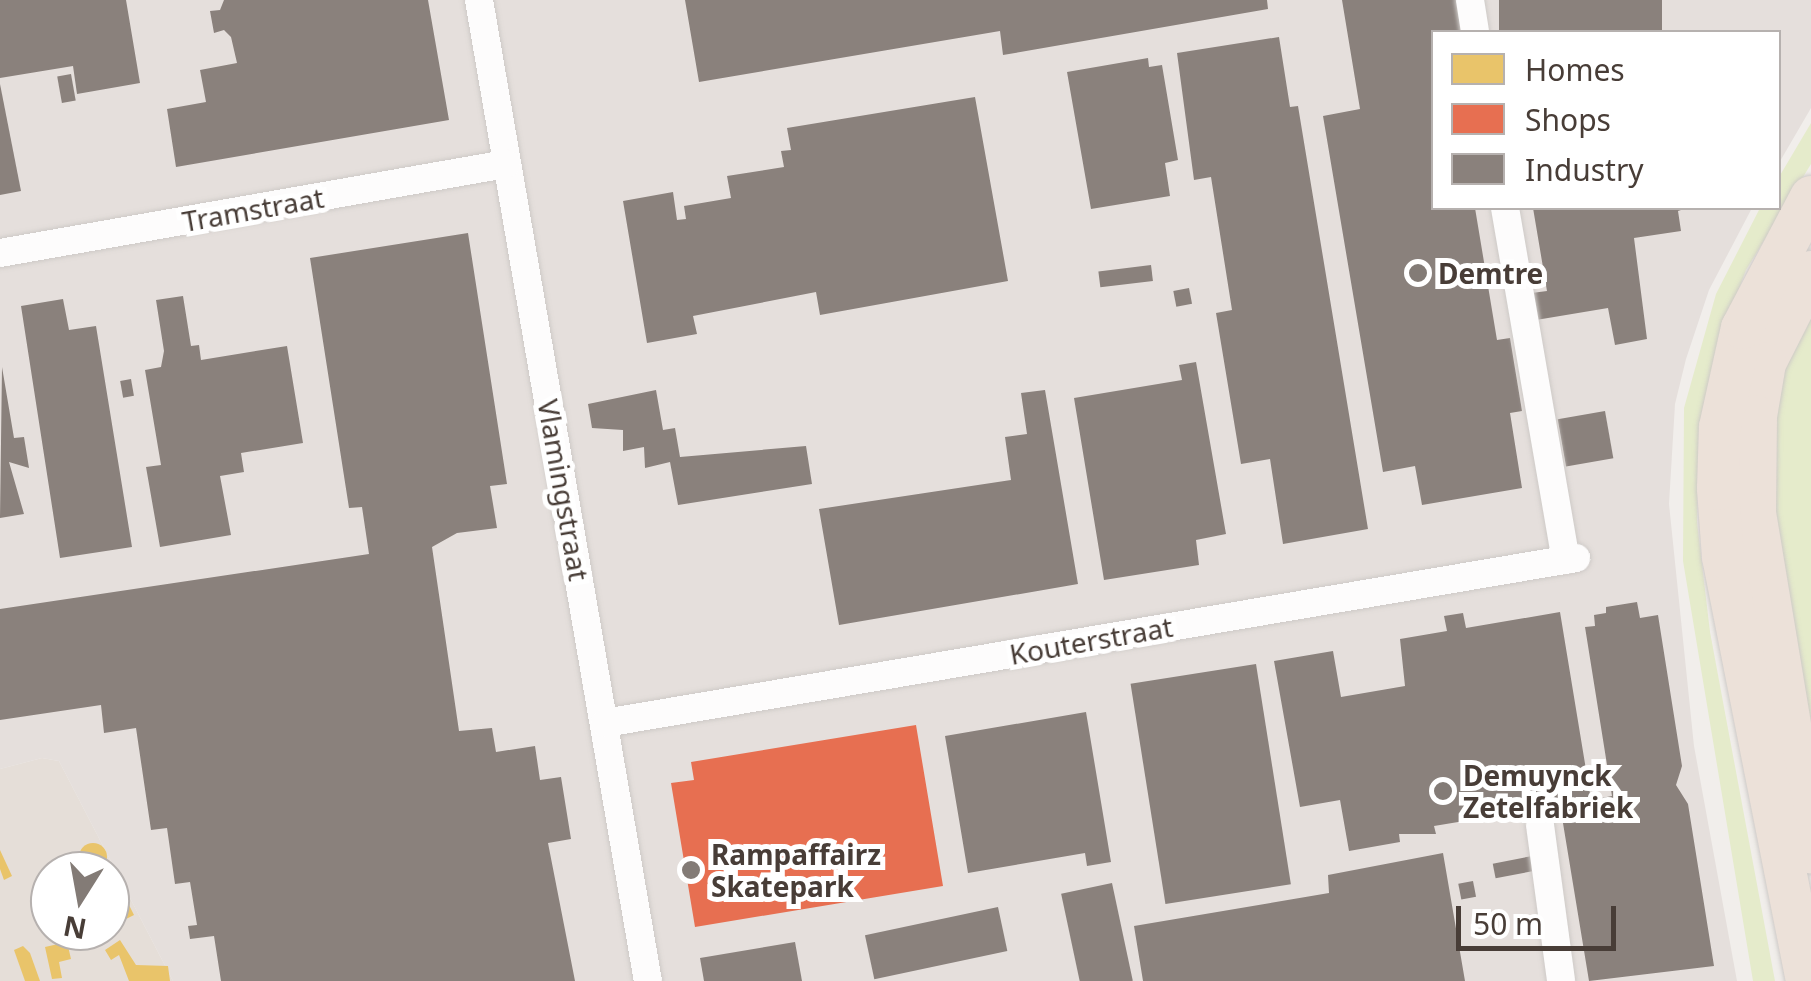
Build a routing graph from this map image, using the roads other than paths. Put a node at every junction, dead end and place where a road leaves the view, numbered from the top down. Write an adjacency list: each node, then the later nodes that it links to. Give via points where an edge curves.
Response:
1 (479, 0): 4 (street, Vlamingstraat)
2 (1470, 0): 3 (street)
3 (1475, 30)
4 (506, 164): 7 (street, Tramstraat); 9 (street, Vlamingstraat)
5 (1811, 197): 14 (highway, via 1742,328 1720,427 1718,490 1723,557)
6 (1504, 210): 9 (street, Kouterstraat, via 1571,559)
7 (0, 254)
8 (1811, 272): 11 (highway, via 1765,363 1756,416 1755,513)
9 (605, 723): 12 (street, Vlamingstraat)
10 (1540, 825): 13 (street)
11 (1811, 852)
12 (648, 981)
13 (1561, 981)
14 (1807, 981)

